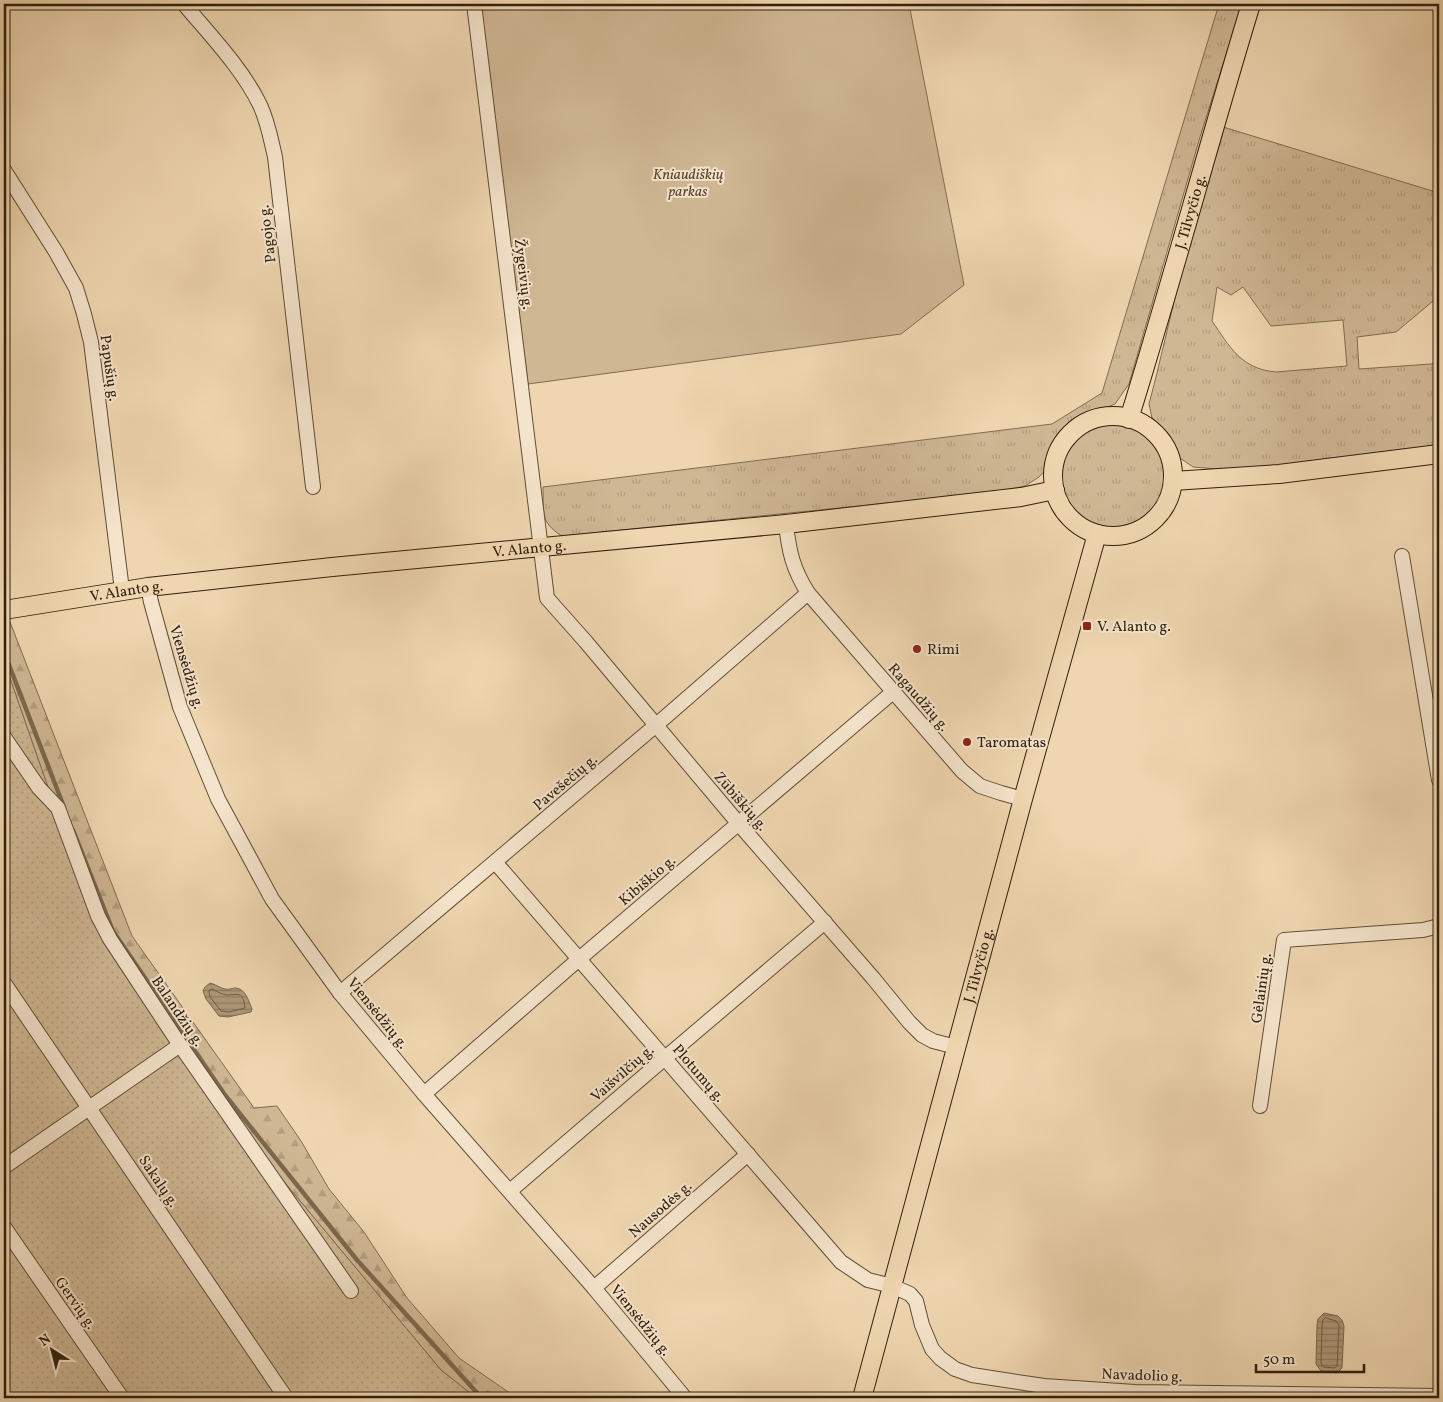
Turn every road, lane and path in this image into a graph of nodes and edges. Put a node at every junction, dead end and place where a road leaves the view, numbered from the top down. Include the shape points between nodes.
1 (184, 4) edge
2 (474, 4) edge
3 (1251, 4) edge
4 (4, 170) edge
5 (1129, 418) junction
6 (1439, 454) edge
7 (1173, 481) junction
8 (313, 487) dead end
9 (1054, 490) junction
10 (786, 524) junction
11 (1098, 534) junction
12 (541, 548) junction
13 (1402, 556) dead end
14 (148, 587) junction
15 (122, 590) junction
16 (808, 593) junction
17 (4, 610) edge
18 (893, 692) junction
19 (655, 726) junction
20 (4, 737) edge
21 (1439, 780) edge
22 (1023, 799) junction
23 (739, 824) junction
24 (495, 862) junction
25 (825, 922) junction
26 (1439, 926) edge
27 (579, 959) junction
28 (4, 983) edge
29 (340, 993) junction
30 (180, 1045) junction
31 (956, 1047) junction
32 (664, 1058) junction
33 (424, 1094) junction
34 (1260, 1106) dead end
35 (89, 1107) junction
36 (748, 1154) junction
37 (4, 1167) edge
38 (510, 1191) junction
39 (4, 1227) edge
40 (892, 1286) junction
41 (594, 1288) junction
42 (351, 1291) dead end
43 (1439, 1396) edge
44 (122, 1398) edge
45 (286, 1398) edge
46 (684, 1398) edge
47 (862, 1398) edge

1 - 8 street, Pagojo g. via 239,72 268,126 275,157
2 - 12 street, Žygeivių g.
3 - 5 main road, J. Tilvyčio g.
4 - 15 street, Papušių g. via 76,288 84,314
5 - 7 main road via 1148,427 1162,442 1171,461
5 - 9 main road via 1099,418 1072,432 1056,459
6 - 7 main road via 1279,474
7 - 11 main road via 1165,506 1148,525 1122,535
9 - 10 main road, V. Alanto g. via 1021,498
9 - 11 main road via 1070,518 1082,528
10 - 12 main road, V. Alanto g.
10 - 16 street, Ragaudžių g. via 790,556
11 - 22 main road, J. Tilvyčio g.
12 - 14 main road, V. Alanto g.
12 - 19 street, Zūbiškių g. via 547,598
13 - 21 street
14 - 15 main road, V. Alanto g.
14 - 29 street, Viensėdžių g. via 180,707 218,799 272,899
15 - 17 main road, V. Alanto g.
16 - 18 street, Ragaudžių g.
16 - 19 street, Pavešečių g.
18 - 22 street, Ragaudžių g. via 962,771 980,786
18 - 23 street, Kibiškio g.
19 - 23 street, Zūbiškių g.
19 - 24 street, Pavešečių g.
20 - 30 street, Balandžių g. via 39,788 58,808 106,932
22 - 31 main road, J. Tilvyčio g.
23 - 25 street, Zūbiškių g.
23 - 27 street, Kibiškio g.
24 - 27 street, Plotumų g.
24 - 29 street, Pavešečių g.
25 - 31 street, Zūbiškių g. via 892,1004 922,1035
25 - 32 street, Vaišvilčių g.
26 - 34 street, Gėlainių g. via 1423,930 1284,940
27 - 32 street, Plotumų g.
27 - 33 street, Kibiškio g.
28 - 35 street, Sakalų g.
29 - 33 street, Viensėdžių g.
30 - 35 street
30 - 42 street, Balandžių g.
31 - 40 main road, J. Tilvyčio g.
32 - 36 street, Plotumų g.
32 - 38 street, Vaišvilčių g.
33 - 38 street, Viensėdžių g.
35 - 37 street
35 - 45 street, Sakalų g.
36 - 40 street, Plotumų g. via 841,1262 868,1280
36 - 41 street, Nausodės g.
38 - 41 street, Viensėdžių g.
39 - 44 street, Gervių g.
40 - 43 street, Navadolio g. via 910,1294 916,1301 926,1338 940,1358 955,1369 972,1375 1044,1386 1135,1392
40 - 47 main road, J. Tilvyčio g.
41 - 46 street, Viensėdžių g.

